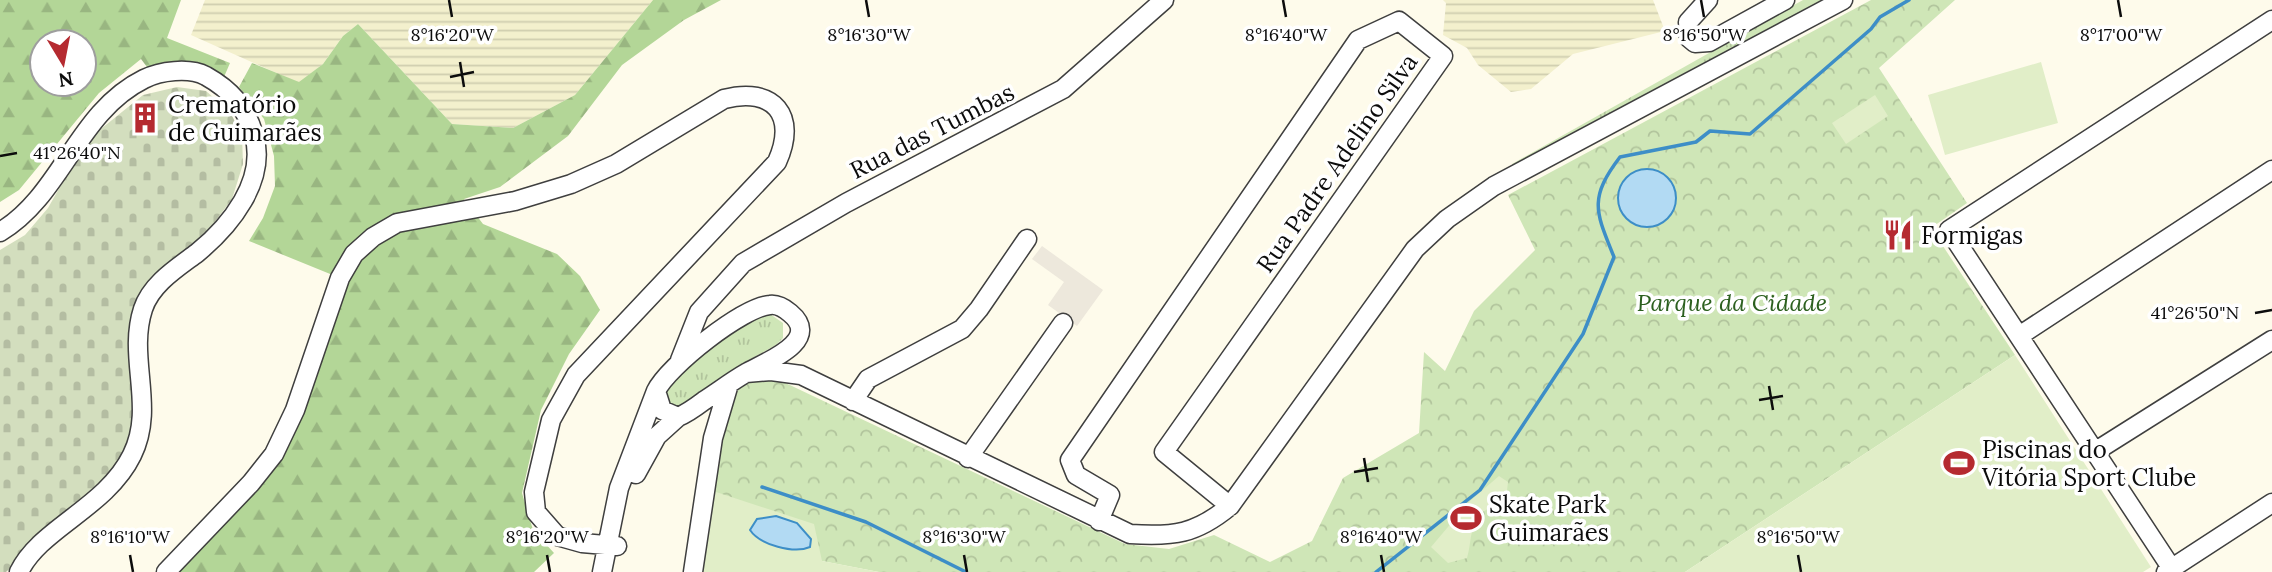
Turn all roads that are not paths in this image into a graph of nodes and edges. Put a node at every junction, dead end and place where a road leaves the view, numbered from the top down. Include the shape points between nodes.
1 (1164, 0) edge
2 (1708, 0) edge
3 (1785, 0) edge
4 (1843, 0) edge
5 (2272, 20) edge
6 (2272, 170) edge
7 (0, 232) edge
8 (1027, 239) dead end
9 (715, 293) junction
10 (738, 320) junction
11 (1063, 323) dead end
12 (2019, 336) junction
13 (2272, 340) edge
14 (790, 349) junction
15 (680, 360) junction
16 (746, 373) junction
17 (801, 376) junction
18 (729, 384) junction
19 (656, 391) junction
20 (853, 401) junction
21 (681, 416) junction
22 (713, 438) junction
23 (2095, 451) junction
24 (968, 458) junction
25 (2272, 503) edge
26 (1230, 506) junction
27 (1099, 521) junction
28 (612, 546) junction
29 (2171, 571) edge
30 (19, 572) edge
31 (166, 572) edge
32 (602, 572) edge
33 (613, 572) edge
34 (692, 572) edge

1 - 9 street, Rua das Tumbas via 1063,89 761,251 743,262
2 - 3 street via 1688,22 1689,38 1695,43 1709,42
4 - 26 street via 1494,186 1447,219 1415,249
5 - 12 street via 1950,230
6 - 12 street
7 - 30 street via 32,206 86,128 144,79 172,71 202,74 231,92 248,115 256,144 256,167 249,188 222,229 157,286 143,306 138,351 144,413 132,456 103,496 24,561
8 - 20 street via 962,329 867,379
9 - 10 street via 712,306 716,314 724,320
9 - 15 street, Rua das Tumbas via 699,312
10 - 14 street via 763,306 780,306 798,325 798,337
10 - 15 street
11 - 24 street
12 - 23 street
13 - 23 street
14 - 16 street
14 - 17 street
15 - 19 street via 662,377
16 - 17 street
16 - 18 street
17 - 20 street
18 - 21 street
18 - 22 street
19 - 21 street via 662,410
19 - 28 street via 619,488
20 - 24 street
21 - 22 street via 705,424
21 - 28 street via 657,436 644,455
22 - 34 street
23 - 29 street
24 - 27 street
25 - 29 street
26 - 27 street via 1208,524 1169,537 1130,534
26 - 27 street, Rua Padre Adelino Silva via 1164,452 1443,56 1399,21 1358,40 1070,460 1076,475 1110,495
28 - 31 street via 557,536 536,512 534,492 551,420 576,375 777,162 785,146 786,125 771,101 758,96 724,99 643,149 571,184 515,201 397,223 373,237 354,254 340,278 295,410 274,454
28 - 32 street
28 - 33 street

